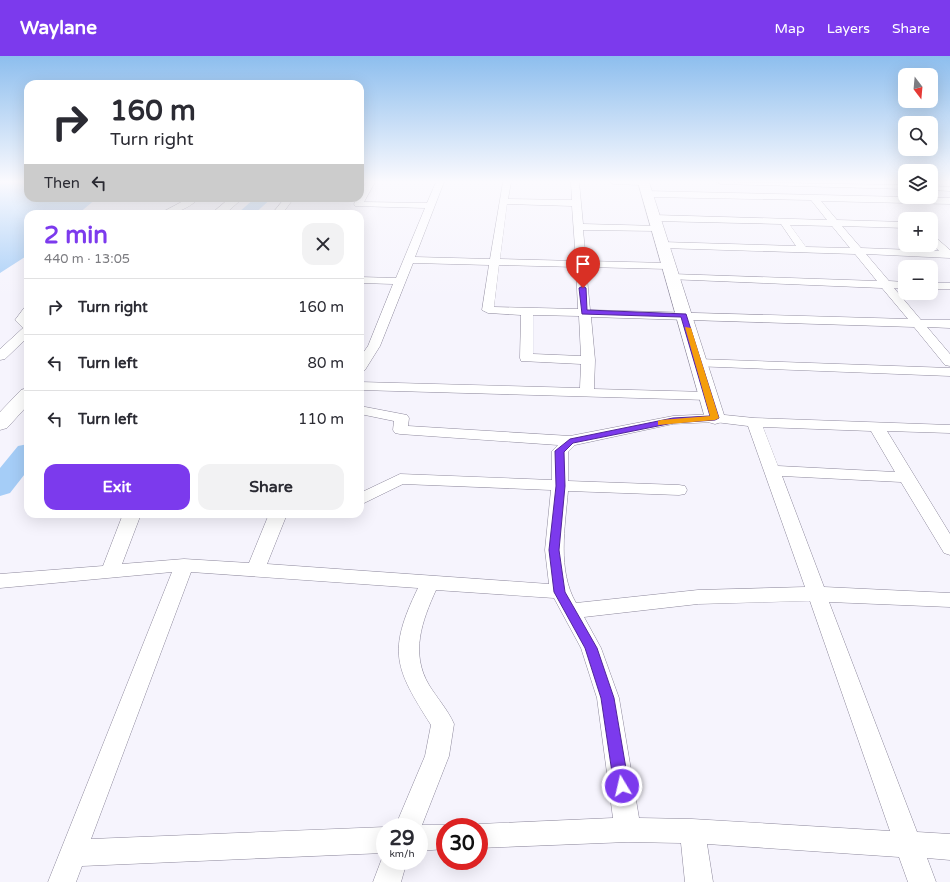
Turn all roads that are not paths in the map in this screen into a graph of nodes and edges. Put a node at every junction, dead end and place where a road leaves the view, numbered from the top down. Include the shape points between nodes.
1 (425, 221) edge
2 (501, 221) edge
3 (578, 221) edge
4 (740, 221) edge
5 (772, 221) edge
6 (783, 221) junction
7 (835, 222) junction
8 (655, 223) junction
9 (898, 225) edge
10 (578, 226) junction
11 (938, 244) edge
12 (662, 245) junction
13 (803, 250) junction
14 (857, 251) junction
15 (950, 254) edge
16 (409, 260) junction
17 (496, 263) junction
18 (581, 264) junction
19 (670, 272) junction
20 (364, 280) edge
21 (399, 281) junction
22 (885, 284) junction
23 (898, 285) edge
24 (938, 286) edge
25 (950, 286) edge
26 (527, 311) junction
27 (584, 312) junction
28 (24, 316) edge
29 (684, 316) junction
30 (918, 323) junction
31 (24, 324) edge
32 (950, 324) edge
33 (24, 333) edge
34 (364, 345) edge
35 (374, 346) junction
36 (0, 356) edge
37 (588, 360) junction
38 (364, 361) edge
39 (950, 362) edge
40 (698, 363) junction
41 (950, 372) edge
42 (364, 386) edge
43 (588, 392) junction
44 (708, 396) junction
45 (24, 398) edge
46 (364, 411) edge
47 (715, 418) junction
48 (754, 422) junction
49 (0, 424) edge
50 (876, 426) junction
51 (950, 429) edge
52 (570, 441) junction
53 (772, 471) junction
54 (907, 477) junction
55 (560, 486) junction
56 (679, 490) dead end
57 (364, 498) edge
58 (130, 518) edge
59 (276, 518) edge
60 (950, 549) edge
61 (184, 565) junction
62 (255, 570) junction
63 (110, 572) junction
64 (0, 581) edge
65 (430, 582) junction
66 (560, 592) junction
67 (815, 594) junction
68 (950, 600) edge
69 (570, 611) junction
70 (412, 818) edge
71 (628, 830) junction
72 (692, 831) junction
73 (488, 836) edge
74 (376, 840) edge
75 (908, 844) junction
76 (950, 847) edge
77 (73, 853) junction
78 (391, 870) edge
79 (62, 882) edge
80 (387, 882) edge
81 (699, 882) edge
82 (922, 882) edge

1 - 16 street
2 - 17 street
3 - 10 street
4 - 8 street
5 - 6 street
6 - 7 street
6 - 13 street
7 - 9 street
7 - 14 street
8 - 10 street
8 - 12 street
10 - 18 street
11 - 15 street
12 - 13 street
12 - 19 street
13 - 14 street
14 - 15 street
14 - 22 street
16 - 17 street
16 - 21 street
17 - 18 street
17 - 26 street via 488,310
18 - 19 street
18 - 27 street
19 - 22 street
19 - 29 street
20 - 21 street
21 - 35 street
22 - 23 street
22 - 30 street
24 - 25 street
26 - 27 street
26 - 37 street via 526,358
27 - 29 street
27 - 37 street
28 - 31 street via 21,320
29 - 30 street
29 - 40 street
30 - 32 street
30 - 39 street
33 - 36 street
34 - 35 street
35 - 38 street
37 - 43 street
40 - 41 street
40 - 44 street
42 - 43 street
43 - 44 street
44 - 47 street
45 - 49 street
46 - 52 street via 402,418 400,430
47 - 48 street
47 - 52 street via 673,420
48 - 50 street
48 - 53 street
50 - 51 street
50 - 54 street
52 - 55 street via 560,451
53 - 54 street
53 - 67 street
54 - 60 street
55 - 56 street
55 - 57 street via 400,479
55 - 66 street via 554,550
58 - 63 street
59 - 62 street
61 - 62 street
61 - 63 street
61 - 77 street
62 - 65 street
63 - 64 street
65 - 66 street
65 - 70 street via 411,627 408,660 416,682 443,724 437,756
66 - 69 street
67 - 68 street
67 - 69 street via 698,598
67 - 75 street
69 - 71 street via 591,648 608,698
71 - 72 street
71 - 73 street
72 - 75 street
72 - 81 street
74 - 77 street
75 - 76 street
75 - 82 street
77 - 79 street
78 - 80 street

